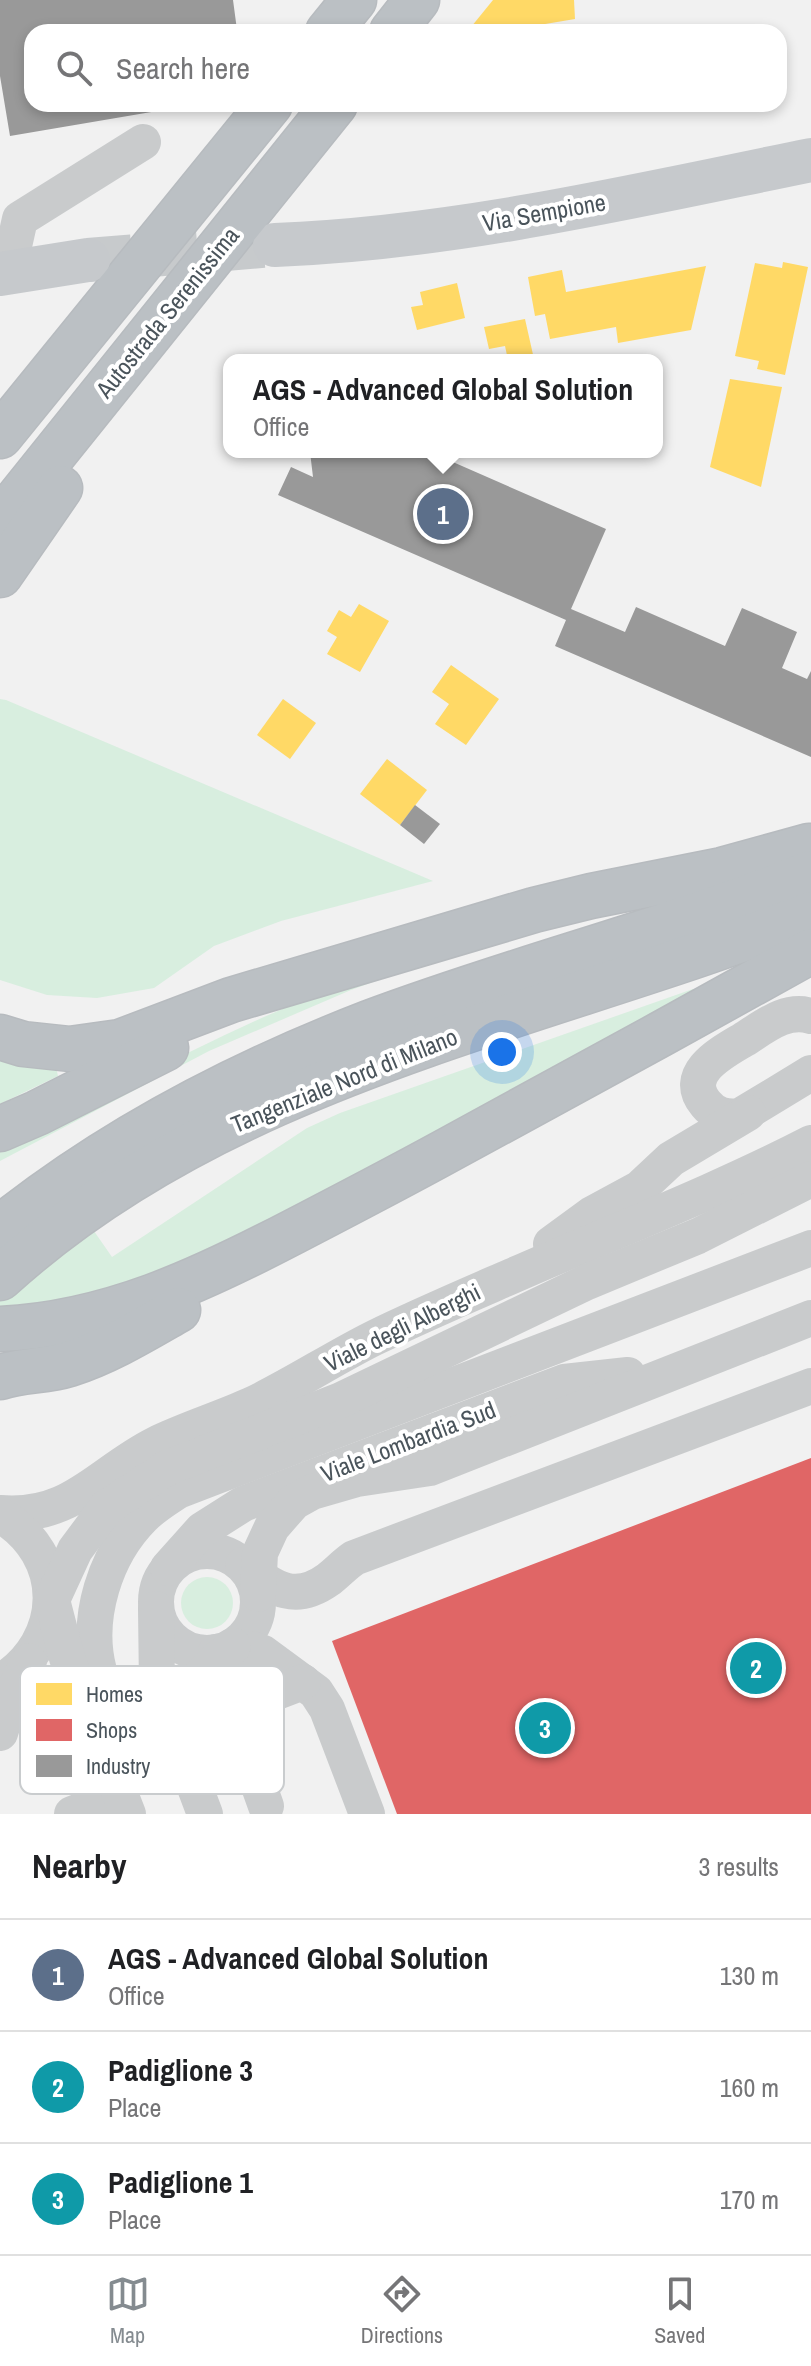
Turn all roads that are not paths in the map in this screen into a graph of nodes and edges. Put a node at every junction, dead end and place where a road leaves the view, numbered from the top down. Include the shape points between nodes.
1 (354, 0) edge
2 (417, 0) edge
3 (334, 24) edge
4 (398, 24) edge
5 (263, 112) edge
6 (329, 112) edge
7 (143, 142) dead end
8 (811, 160) edge
9 (266, 190) junction
10 (275, 245) tunnel mouth
11 (88, 260) tunnel mouth
12 (4, 273) edge
13 (0, 436) edge
14 (0, 521) edge
15 (0, 575) edge
16 (811, 845) edge
17 (811, 873) edge
18 (811, 914) edge
19 (407, 946) junction
20 (811, 951) edge
21 (811, 1016) edge
22 (0, 1037) edge
23 (811, 1073) edge
24 (748, 1113) junction
25 (0, 1129) edge
26 (811, 1143) edge
27 (395, 1179) junction
28 (811, 1179) edge
29 (811, 1206) edge
30 (7, 1222) edge
31 (811, 1248) edge
32 (509, 1277) junction
33 (2, 1278) edge
34 (811, 1318) edge
35 (0, 1329) edge
36 (673, 1370) junction
37 (0, 1377) edge
38 (811, 1386) edge
39 (341, 1400) junction
40 (0, 1514) edge
41 (168, 1568) junction
42 (252, 1578) junction
43 (52, 1600) junction
44 (156, 1602) junction
45 (229, 1647) junction
46 (30, 1658) junction
47 (69, 1662) junction
48 (21, 1666) edge
49 (26, 1666) edge
50 (71, 1666) edge
51 (73, 1666) edge
52 (98, 1666) edge
53 (157, 1666) edge
54 (209, 1666) edge
55 (281, 1666) edge
56 (20, 1667) edge
57 (284, 1668) edge
58 (20, 1680) edge
59 (0, 1682) edge
60 (303, 1682) junction
61 (284, 1689) edge
62 (0, 1733) edge
63 (146, 1794) edge
64 (197, 1794) edge
65 (262, 1794) edge
66 (125, 1805) edge
67 (266, 1806) dead end
68 (72, 1814) edge
69 (154, 1814) edge
70 (205, 1814) edge
71 (367, 1814) edge

1 - 3 highway
2 - 4 highway
5 - 13 highway
6 - 9 highway, Autostrada Serenissima
7 - 12 street via 20,219
8 - 10 main road, Via Sempione via 388,238
9 - 14 highway, Autostrada Serenissima
9 - 15 highway
11 - 12 main road
16 - 19 highway via 722,870 534,910
17 - 30 highway, Tangenziale Nord di Milano via 371,1023 285,1058 146,1128
18 - 33 highway, Tangenziale Nord di Milano via 311,1088 149,1169 81,1214
19 - 22 highway via 93,1048 50,1049
19 - 25 highway via 209,1027
20 - 27 highway
21 - 24 street via 782,1016 707,1063 698,1082 708,1107 730,1117
23 - 24 street
24 - 32 street via 671,1159 640,1188 592,1214
26 - 32 street, Viale degli Alberghi
27 - 35 highway via 177,1289 90,1317
27 - 37 highway via 125,1340 65,1365
28 - 39 street, Viale degli Alberghi
29 - 39 street
31 - 52 street via 178,1491 143,1517 117,1553 97,1602
32 - 40 street, Viale degli Alberghi via 375,1338 253,1404 128,1458 57,1507
34 - 36 street, Viale Lombardia Sud
36 - 41 street, Viale Lombardia Sud via 564,1382 243,1504 202,1530
36 - 42 street, Viale Lombardia Sud via 430,1468 312,1492 294,1502 272,1527
38 - 42 street via 354,1558 318,1586 288,1593
39 - 43 street, Viale degli Alberghi via 189,1458 122,1495 75,1550
40 - 43 street via 39,1551
41 - 42 street via 197,1552 213,1551 228,1555
41 - 44 street
42 - 45 street via 258,1610 252,1626
43 - 46 street, Viale degli Alberghi via 48,1622
43 - 47 street
44 - 45 street via 159,1618 177,1643 201,1652
44 - 53 street
45 - 54 street
45 - 55 street via 263,1653
46 - 48 street
46 - 49 street, Viale degli Alberghi
47 - 50 street
47 - 51 street
56 - 59 street
57 - 60 street
58 - 62 street, Viale degli Alberghi
60 - 61 street
60 - 71 street via 327,1709
63 - 69 street
64 - 70 street
65 - 67 street
66 - 68 street

